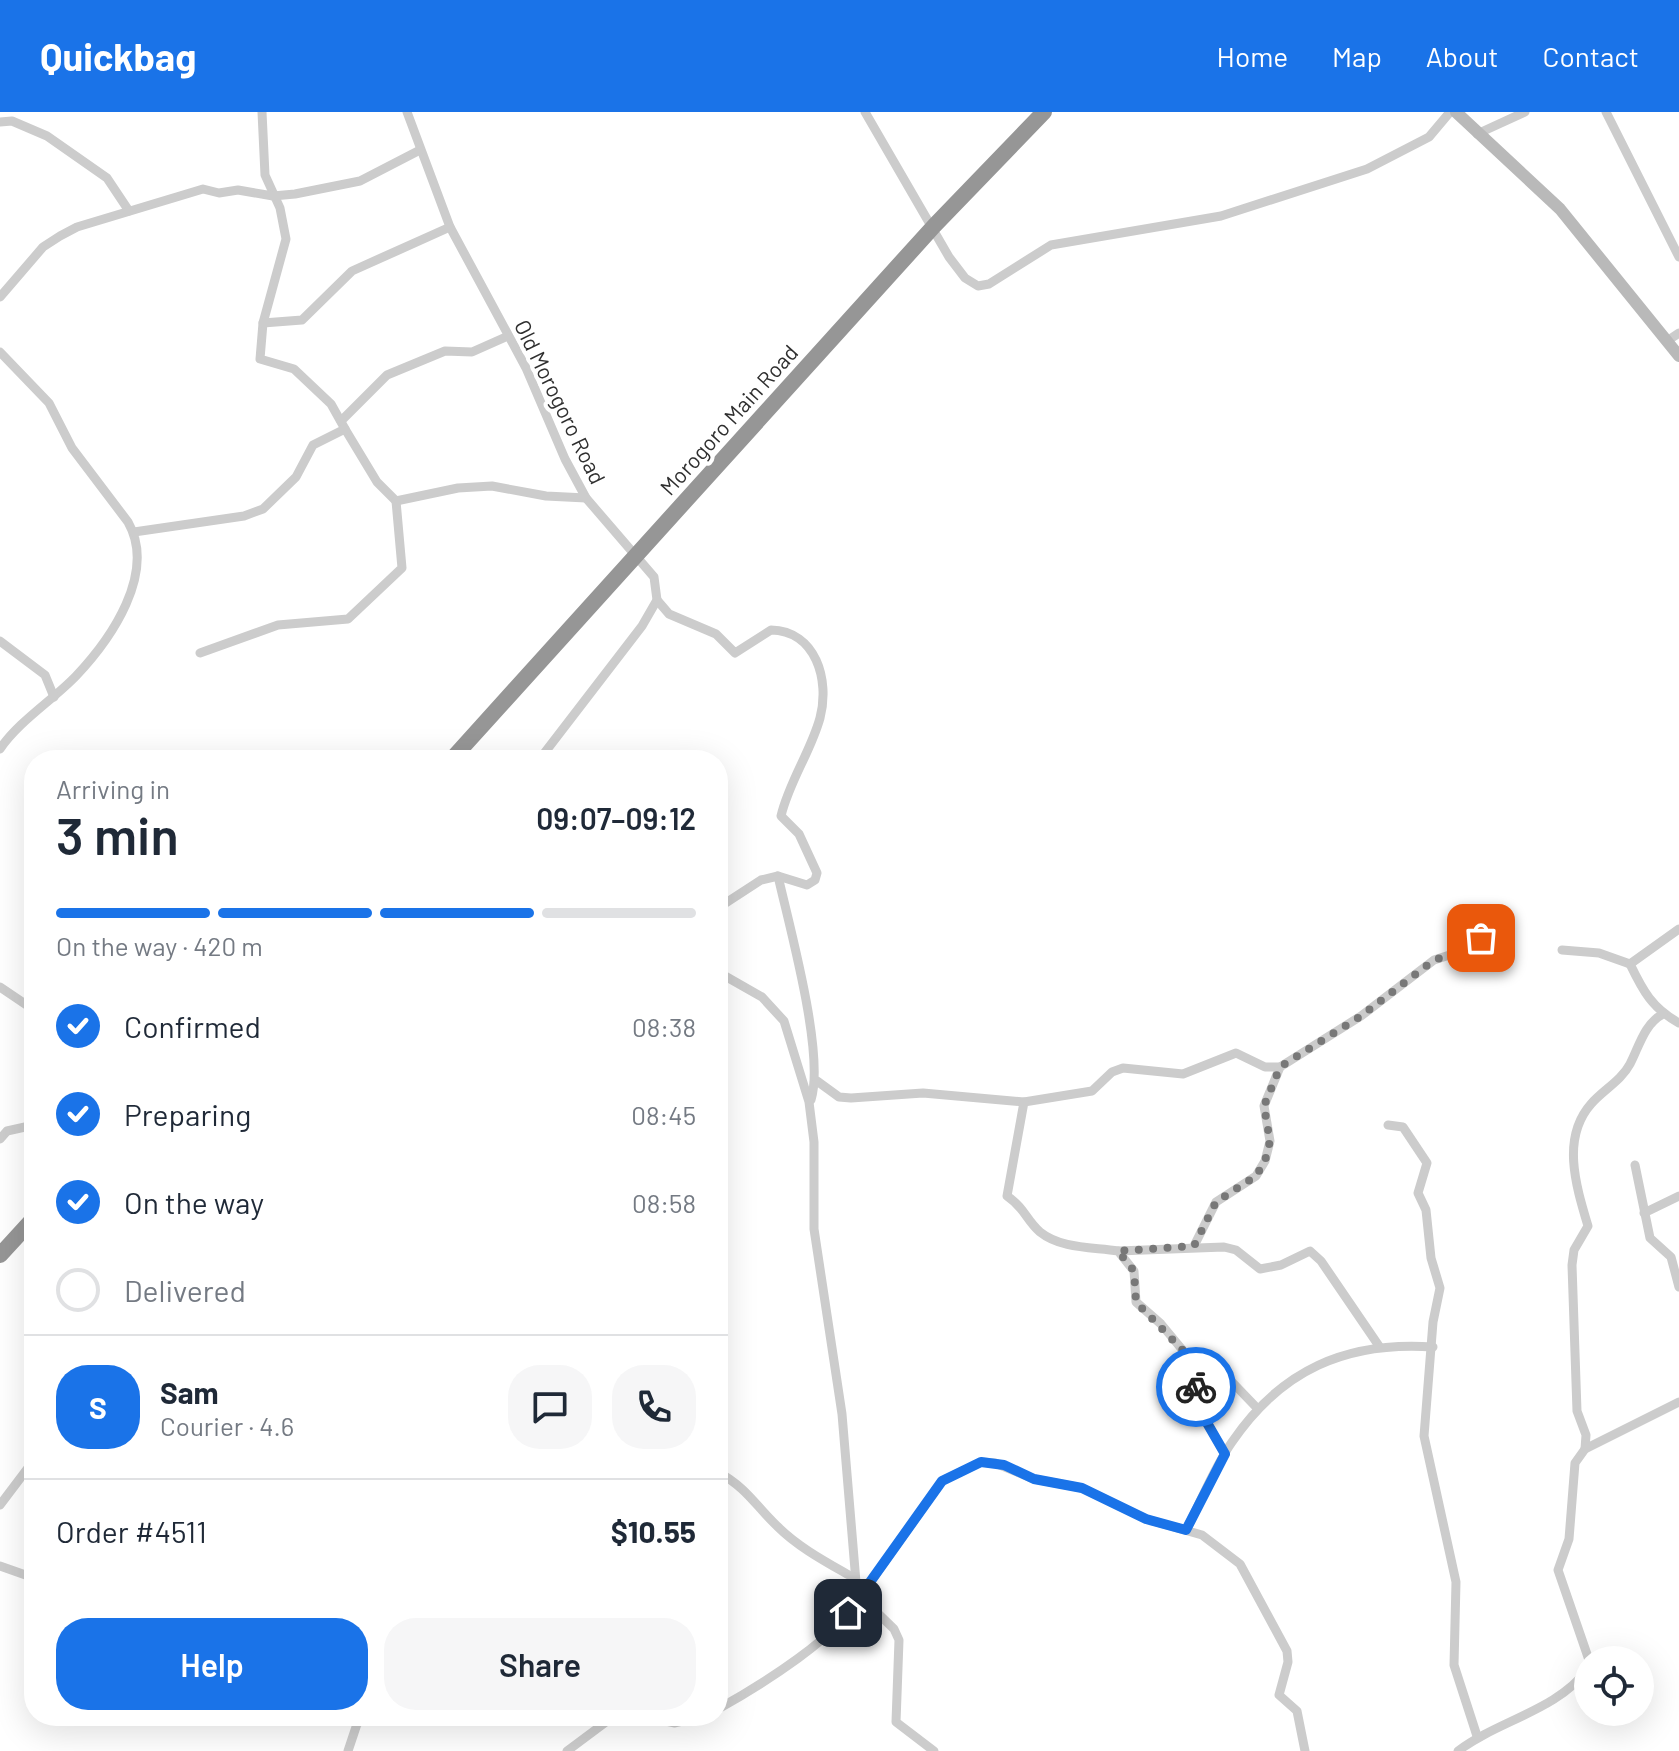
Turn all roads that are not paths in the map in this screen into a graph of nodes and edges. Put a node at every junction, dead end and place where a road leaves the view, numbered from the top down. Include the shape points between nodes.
1 (262, 112) edge
2 (407, 112) edge
3 (865, 112) edge
4 (1450, 112) edge
5 (1456, 112) edge
6 (1525, 112) edge
7 (1606, 112) edge
8 (1040, 113) edge
9 (0, 122) edge
10 (1477, 134) junction
11 (420, 150) junction
12 (273, 196) junction
13 (129, 211) junction
14 (934, 226) junction
15 (450, 227) junction
16 (1679, 257) edge
17 (0, 297) edge
18 (263, 323) junction
19 (1679, 333) edge
20 (508, 336) junction
21 (1667, 341) junction
22 (0, 352) edge
23 (1679, 356) edge
24 (343, 425) junction
25 (586, 498) junction
26 (396, 501) junction
27 (134, 532) junction
28 (638, 554) junction
29 (657, 600) junction
30 (0, 641) edge
31 (200, 653) dead end
32 (54, 697) junction
33 (0, 748) edge
34 (460, 750) edge
35 (547, 750) edge
36 (778, 876) junction
37 (728, 900) edge
38 (1502, 923) dead end
39 (1679, 929) edge
40 (1562, 950) dead end
41 (1630, 964) junction
42 (728, 978) edge
43 (0, 987) edge
44 (24, 1003) edge
45 (1663, 1014) junction
46 (1679, 1023) edge
47 (1280, 1067) junction
48 (817, 1081) junction
49 (1024, 1102) junction
50 (810, 1104) junction
51 (1388, 1125) dead end
52 (24, 1126) edge
53 (0, 1139) edge
54 (1635, 1165) dead end
55 (1679, 1196) edge
56 (1644, 1213) junction
57 (24, 1229) edge
58 (1194, 1246) junction
59 (1118, 1251) junction
60 (0, 1255) edge
61 (1679, 1287) edge
62 (1379, 1346) junction
63 (1433, 1347) junction
64 (1197, 1365) junction
65 (1679, 1402) edge
66 (1257, 1408) junction
67 (1585, 1449) junction
68 (1225, 1454) junction
69 (24, 1473) edge
70 (728, 1479) edge
71 (0, 1505) edge
72 (1186, 1530) junction
73 (0, 1566) edge
74 (24, 1574) edge
75 (854, 1578) junction
76 (858, 1600) junction
77 (1584, 1646) edge
78 (1574, 1682) edge
79 (728, 1703) edge
80 (356, 1726) edge
81 (601, 1726) edge
82 (1477, 1736) junction
83 (348, 1751) edge
84 (567, 1751) edge
85 (934, 1751) edge
86 (1305, 1751) edge
87 (1458, 1751) edge

1 - 12 street via 265,175
2 - 11 street, Old Morogoro Road
3 - 14 street
4 - 14 street via 1429,137 1367,169 1221,216 1051,245 989,284 978,286 965,278
5 - 10 street
6 - 10 street
7 - 16 street
8 - 14 highway, Morogoro Main Road
9 - 13 street via 12,121 47,136 107,178
10 - 21 street via 1560,209
11 - 12 street via 360,181
11 - 15 street, Old Morogoro Road
12 - 13 street via 207,188
12 - 18 street via 286,239
13 - 17 street via 77,227 43,247
14 - 28 highway, Morogoro Main Road
15 - 18 street via 352,271 302,320
15 - 20 street, Old Morogoro Road
18 - 24 street via 261,362 294,369 331,404
19 - 21 street
20 - 24 street via 472,352 445,351 387,375
20 - 25 street, Old Morogoro Road
21 - 23 street
22 - 27 street via 49,403 72,448
24 - 26 street via 377,482
24 - 27 street via 313,445 296,477 255,513
25 - 26 street via 492,486
25 - 28 street, Old Morogoro Road
26 - 31 street via 402,568 357,613 341,621 278,625
27 - 32 street via 139,569 128,599 78,674
28 - 29 street, Old Morogoro Road via 654,577
28 - 34 highway, Morogoro Main Road
29 - 35 street
29 - 36 street via 669,614 716,634 735,653 771,630 793,634 813,651 821,678 821,712 781,816 799,834 817,877 807,885
30 - 32 street via 45,675
32 - 33 street
36 - 37 street
36 - 48 street via 800,970
38 - 47 street via 1462,951 1434,960 1361,1016
39 - 41 street
40 - 41 street via 1599,953
41 - 45 street via 1641,990
42 - 50 street via 762,997 784,1021
43 - 44 street
45 - 46 street
45 - 67 street via 1653,1020 1623,1074 1582,1115 1573,1137 1578,1192 1588,1226 1572,1265 1577,1403
47 - 49 street via 1265,1067 1236,1053 1183,1074 1123,1068 1092,1091
47 - 58 street via 1264,1106 1270,1141 1265,1161 1256,1176 1216,1202
48 - 49 street via 839,1097 923,1093
48 - 50 street
49 - 59 street via 1007,1196 1048,1236 1081,1248
50 - 75 street via 814,1229 842,1414
51 - 63 street via 1403,1127 1427,1163 1418,1193 1440,1288
52 - 53 street
54 - 56 street
55 - 56 street
56 - 61 street via 1650,1238 1671,1257
57 - 60 highway
58 - 59 street
58 - 62 street via 1230,1248 1260,1269 1310,1251
59 - 64 street via 1134,1271 1136,1302
62 - 63 street
62 - 66 street via 1296,1374
63 - 82 street via 1424,1436 1456,1582 1454,1665
64 - 66 street via 1232,1382
64 - 68 street via 1199,1409
65 - 67 street
66 - 68 street
67 - 77 street via 1575,1463 1569,1539 1558,1570
68 - 72 street
69 - 71 street
70 - 75 street via 750,1494 777,1527
72 - 76 street via 1146,1519 1082,1488 981,1462 942,1481
72 - 86 street via 1202,1535 1240,1564 1263,1605 1287,1651 1279,1695 1297,1711
73 - 74 street
75 - 76 street
76 - 79 street via 794,1661
76 - 85 street via 894,1629 899,1640 896,1722
78 - 82 street via 1549,1704
80 - 83 street
81 - 84 street
82 - 87 street

